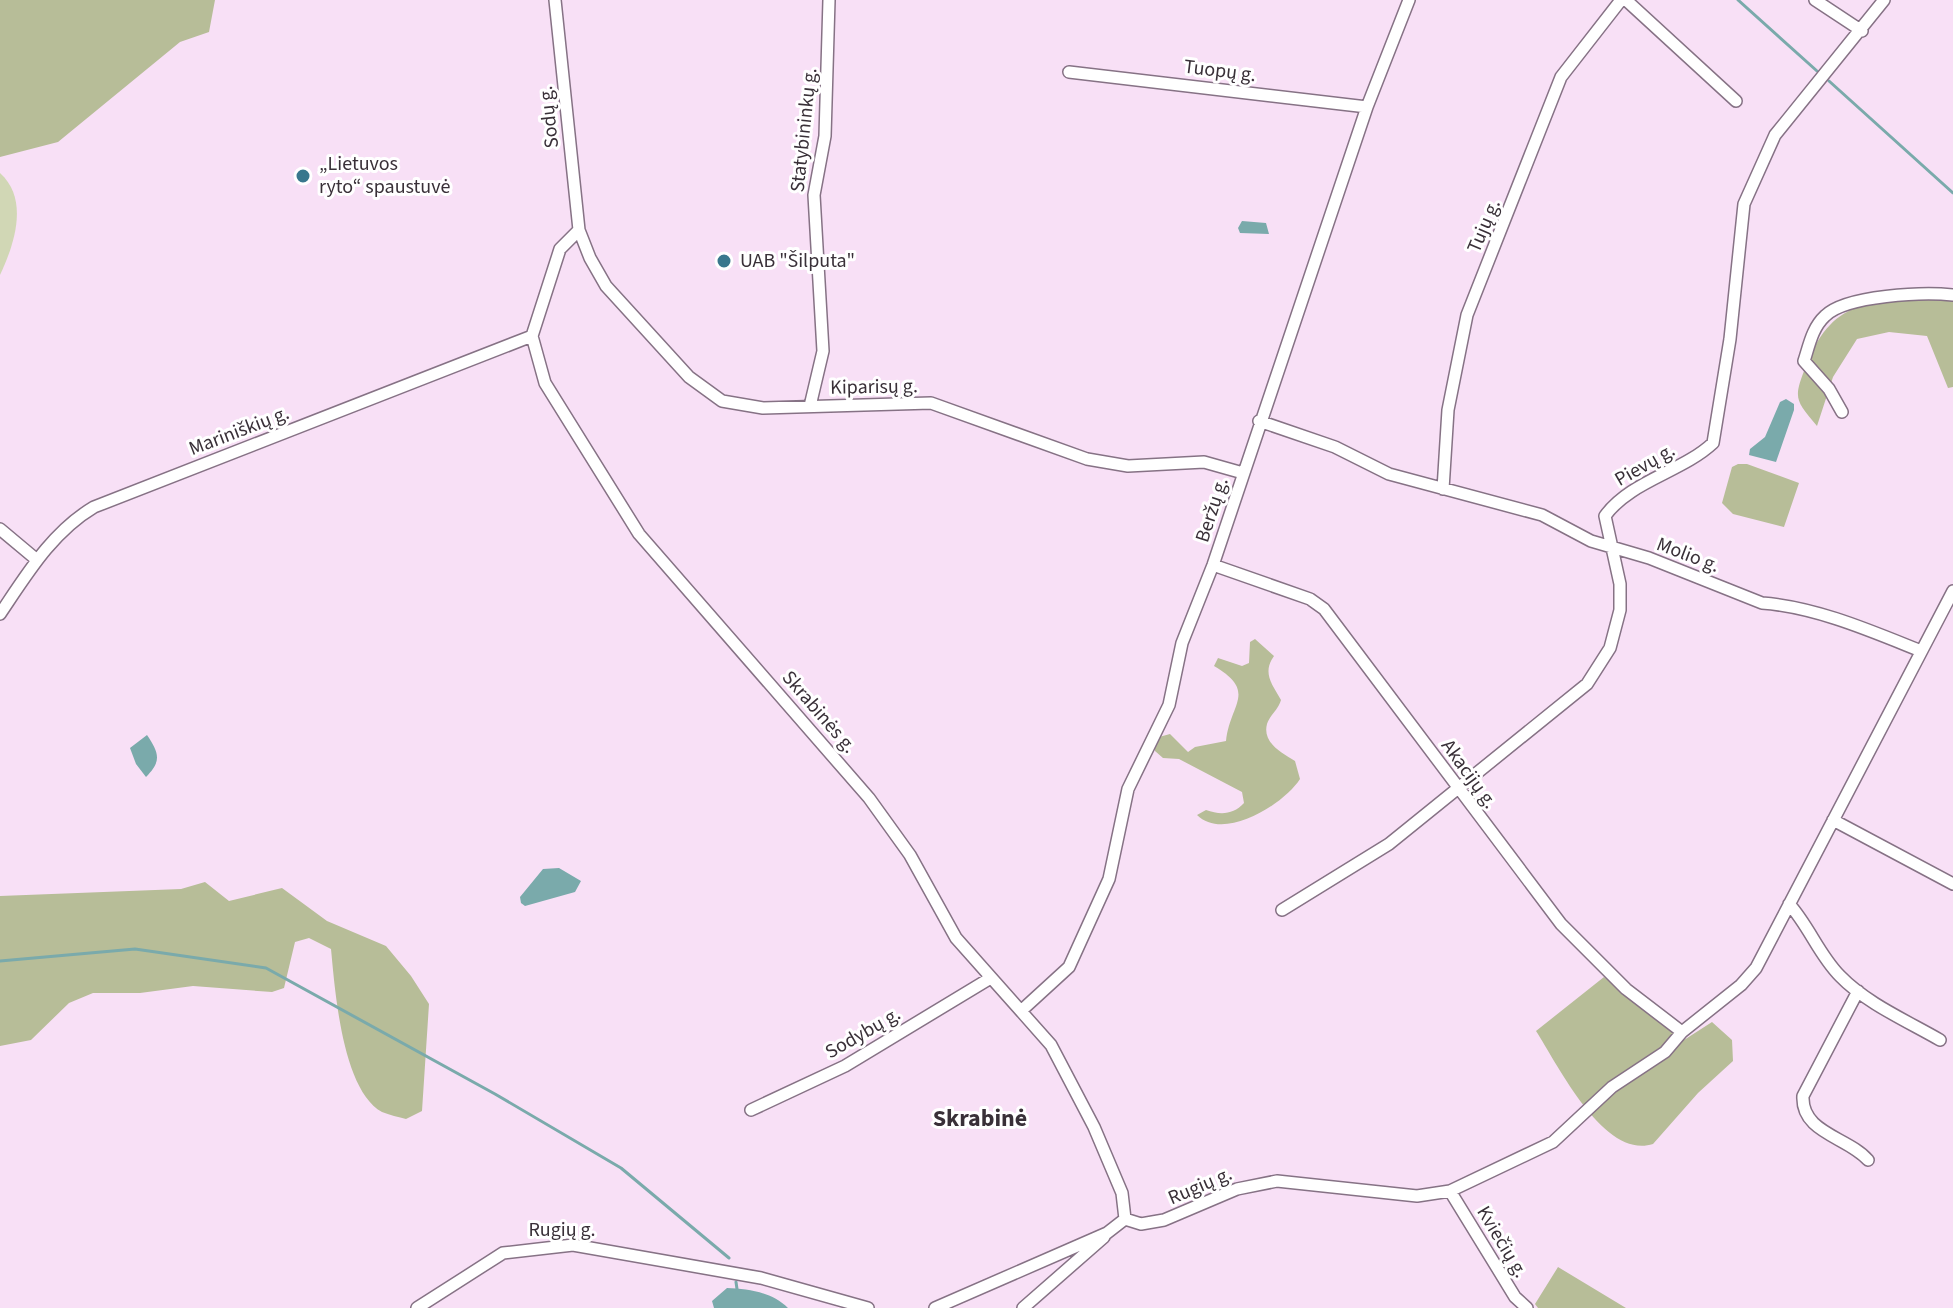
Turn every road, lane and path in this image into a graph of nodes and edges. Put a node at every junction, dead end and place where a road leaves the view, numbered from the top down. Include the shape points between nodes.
1 (555, 0) edge
2 (829, 0) edge
3 (1409, 0) edge
4 (1624, 0) edge
5 (1815, 0) edge
6 (1884, 0) edge
7 (1862, 31) junction
8 (1069, 72) dead end
9 (1736, 101) dead end
10 (1367, 107) junction
11 (579, 230) junction
12 (1953, 295) edge
13 (532, 336) junction
14 (810, 406) junction
15 (1842, 412) dead end
16 (1259, 421) junction
17 (1243, 473) junction
18 (1443, 489) junction
19 (0, 529) edge
20 (1611, 546) junction
21 (37, 560) junction
22 (1213, 565) junction
23 (1953, 591) edge
24 (0, 614) edge
25 (1921, 651) junction
26 (1458, 790) junction
27 (1833, 820) junction
28 (1953, 884) edge
29 (1789, 904) junction
30 (1282, 910) dead end
31 (989, 979) junction
32 (1858, 991) junction
33 (1022, 1010) junction
34 (1682, 1032) junction
35 (1940, 1040) dead end
36 (751, 1110) dead end
37 (1868, 1160) dead end
38 (1450, 1191) junction
39 (1125, 1219) junction
40 (1107, 1233) junction
41 (417, 1308) edge
42 (868, 1308) edge
43 (935, 1308) edge
44 (1023, 1308) edge
45 (1527, 1308) edge

1 - 11 street, Sodų g.
2 - 14 street, Statybininkų g. via 825,136 814,195 823,351
3 - 10 street, Beržų g.
4 - 9 street
4 - 18 street, Tujų g. via 1561,77 1467,315 1446,425
5 - 7 street
6 - 7 street
7 - 20 street, Pievų g. via 1775,135 1744,204 1713,443 1610,509 1605,516
8 - 10 street, Tuopų g.
10 - 16 street, Beržų g.
11 - 13 street via 560,249
11 - 14 street, Kiparisų g. via 606,286 714,398 739,407
12 - 15 street via 1853,302 1826,315 1804,361
13 - 21 street, Mariniškių g. via 94,507 71,521
13 - 31 street, Skrabinės g. via 545,383 639,534 869,798 910,855 956,938
14 - 17 street, Kiparisų g. via 931,403 1087,459 1128,466 1204,462
16 - 17 street, Beržų g.
16 - 18 street, Molio g. via 1335,447 1389,474
17 - 22 street, Beržų g.
18 - 20 street, Molio g. via 1542,515
19 - 21 street
20 - 25 street, Molio g. via 1762,603 1864,629
20 - 26 street, Pievų g. via 1620,610 1602,664 1570,700
21 - 24 street, Mariniškių g.
22 - 26 street, Akacijų g. via 1310,599 1324,609
22 - 33 street, Beržų g. via 1182,643 1169,705 1128,789 1109,879 1069,967
23 - 25 street
25 - 27 street
26 - 30 street, Pievų g. via 1356,867
26 - 34 street, Akacijų g. via 1581,947
27 - 28 street
27 - 29 street
29 - 32 street via 1818,951
29 - 34 street via 1756,968
31 - 33 street, Skrabinės g.
31 - 36 street, Sodybų g. via 845,1066
32 - 35 street
32 - 37 street via 1803,1104 1814,1125
33 - 39 street, Skrabinės g. via 1051,1045 1079,1096 1122,1193
34 - 38 street via 1665,1052 1612,1087 1553,1142
38 - 39 street, Rugių g. via 1417,1196 1277,1181 1237,1189 1164,1220 1141,1224
38 - 45 street, Kviečių g.
39 - 40 street
40 - 43 street
40 - 44 street
41 - 42 street, Rugių g. via 492,1258 547,1245 606,1248 761,1278

